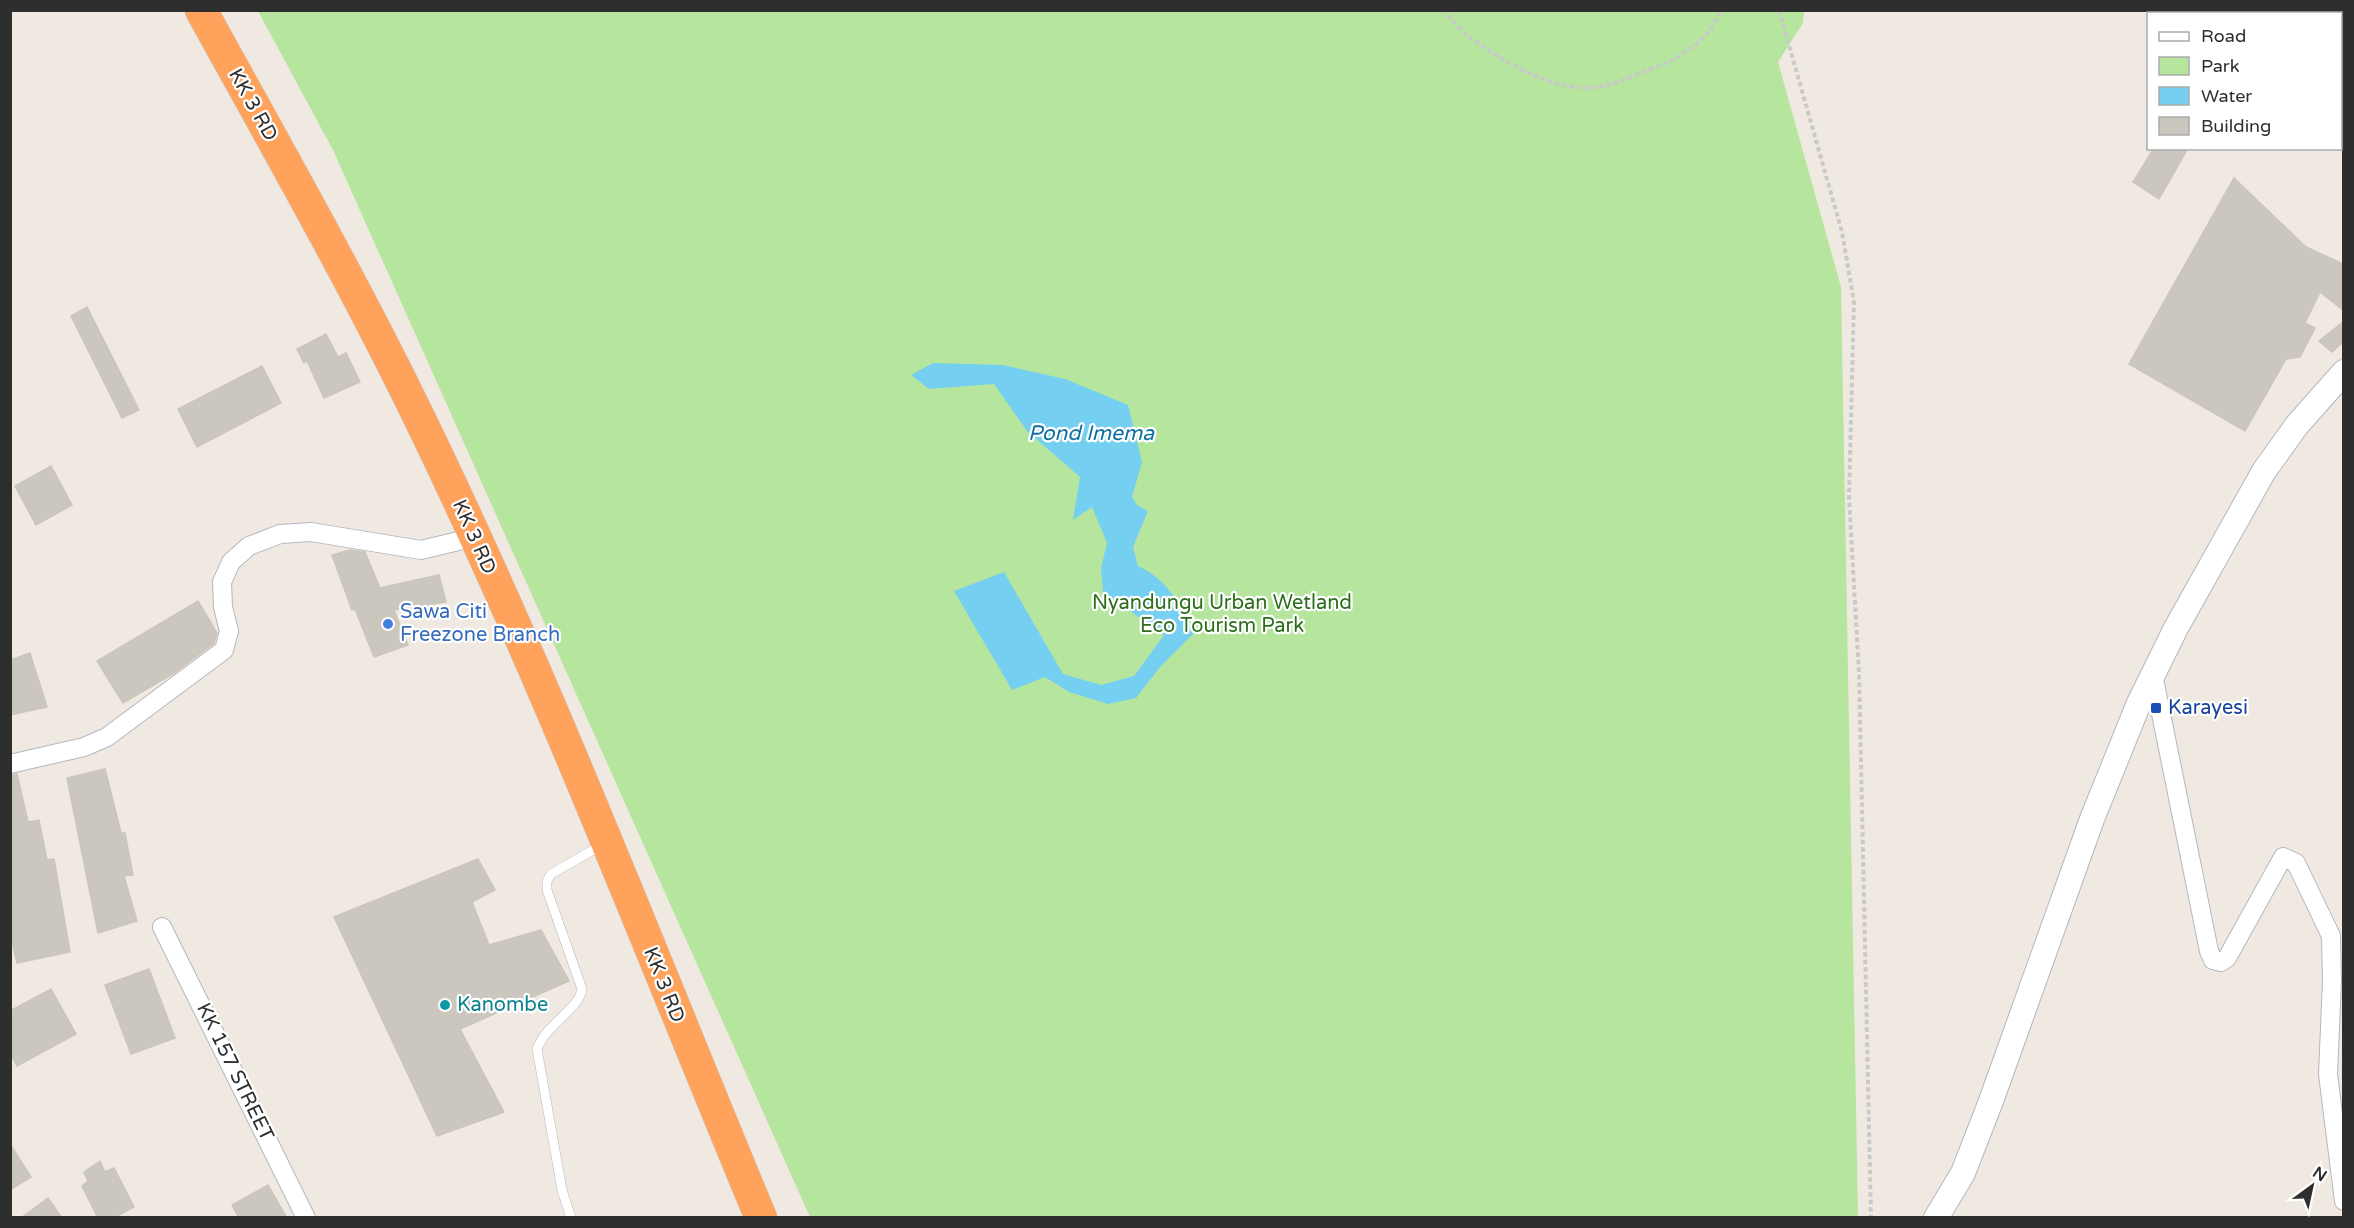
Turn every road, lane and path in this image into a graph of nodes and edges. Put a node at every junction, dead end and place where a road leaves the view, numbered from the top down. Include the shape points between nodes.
1 (201, 10) edge
2 (1443, 10) edge
3 (1721, 10) edge
4 (1779, 10) edge
5 (2343, 372) edge
6 (475, 537) junction
7 (2153, 674) junction
8 (10, 764) edge
9 (606, 843) junction
10 (162, 927) dead end
11 (2343, 1201) edge
12 (306, 1218) edge
13 (571, 1218) edge
14 (761, 1218) edge
15 (1871, 1218) edge
16 (1936, 1218) edge

1 - 6 highway, KK 3 RD via 410,398
2 - 3 path via 1475,41 1524,70 1565,86 1602,87 1665,64 1697,44 1718,21
4 - 15 path via 1842,232 1854,302 1849,498 1859,672
5 - 7 main road via 2264,471
6 - 8 street via 421,550 311,532 280,534 249,546 231,562 222,582 222,607 229,631 224,650 107,737 84,747
6 - 9 highway, KK 3 RD
7 - 11 street via 2213,960 2221,962 2227,958 2283,857 2296,863 2327,924 2332,981 2328,1074
7 - 16 main road via 2092,819 1967,1162
9 - 13 lane via 551,874 547,881 582,989 577,1003 548,1028 537,1049 562,1190
9 - 14 highway, KK 3 RD
10 - 12 street, KK 157 STREET

